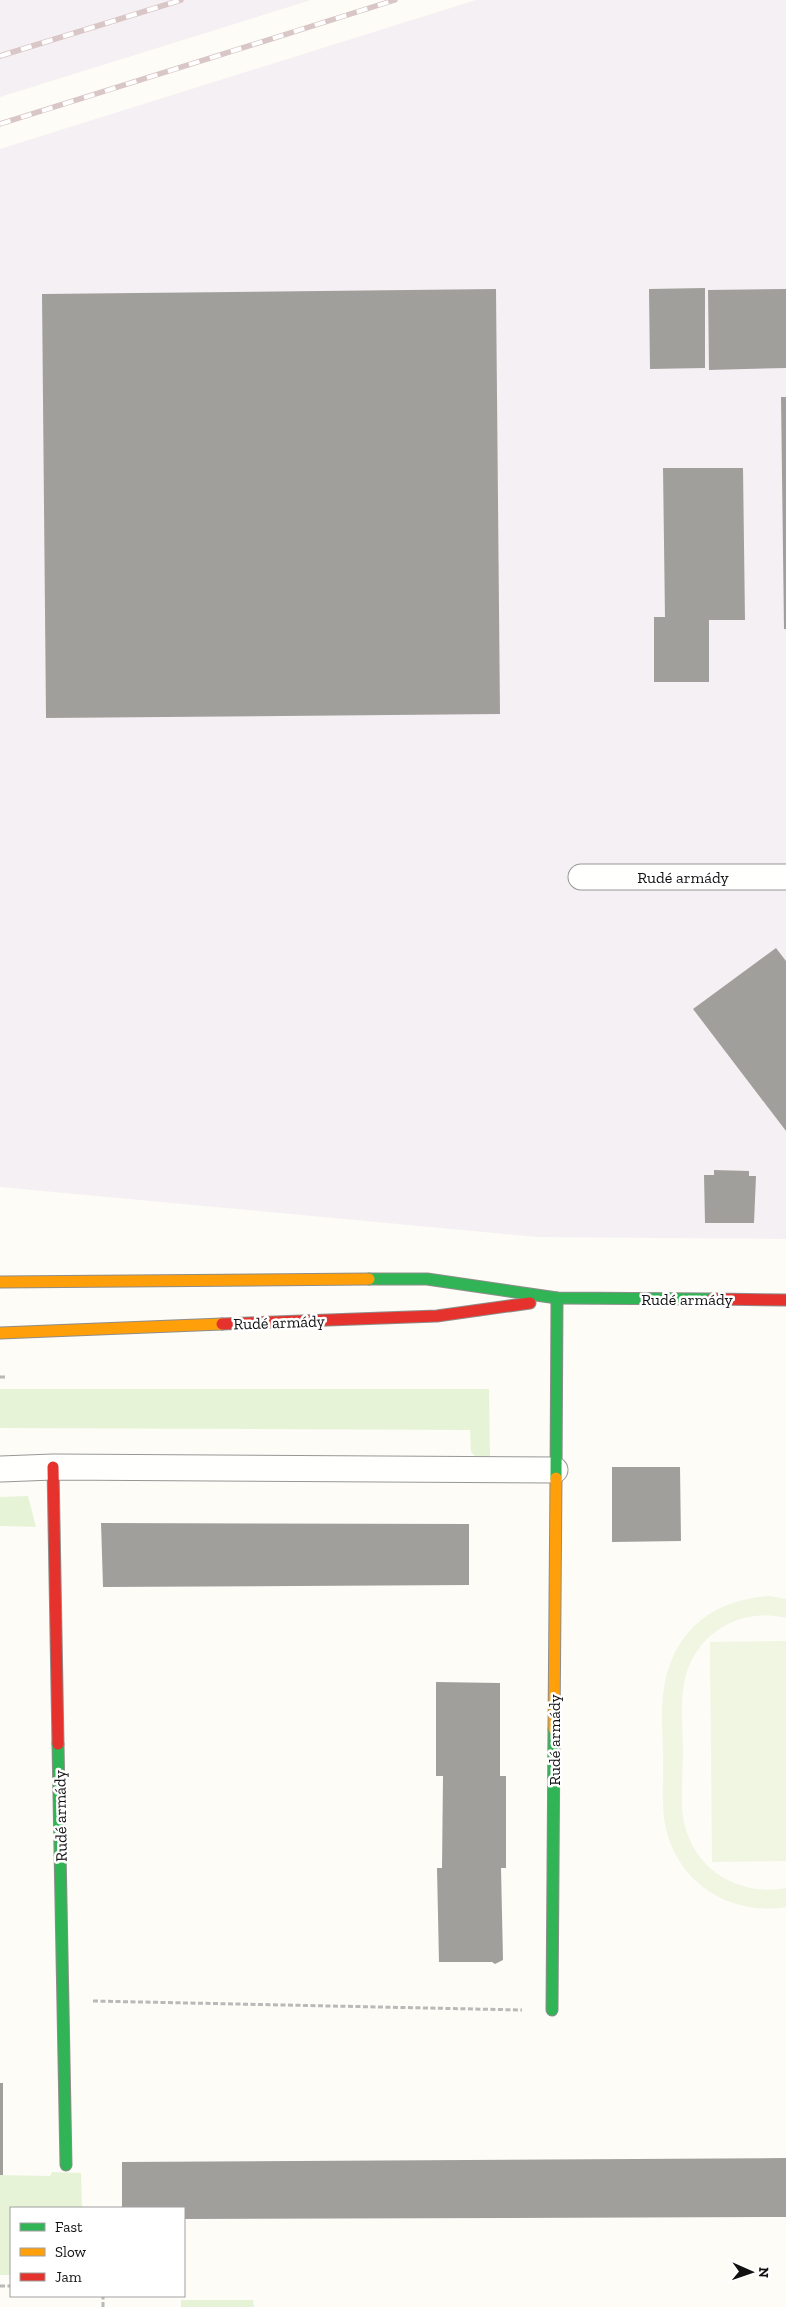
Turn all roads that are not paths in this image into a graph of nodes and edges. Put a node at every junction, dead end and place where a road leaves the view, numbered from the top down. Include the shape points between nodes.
1 (581, 877) dead end
2 (786, 878) edge
3 (0, 1282) edge
4 (557, 1298) junction
5 (786, 1300) edge
6 (0, 1333) edge
7 (53, 1466) junction
8 (0, 1469) edge
9 (555, 1470) junction
10 (552, 2010) road end
11 (66, 2165) dead end

1 - 2 street, Rudé armády
3 - 4 street, Rudé armády via 427,1279
4 - 5 street, Rudé armády
4 - 6 street, Rudé armády via 436,1316
4 - 9 street, Rudé armády
7 - 8 street
7 - 9 street
7 - 11 street, Rudé armády
9 - 10 street, Rudé armády

